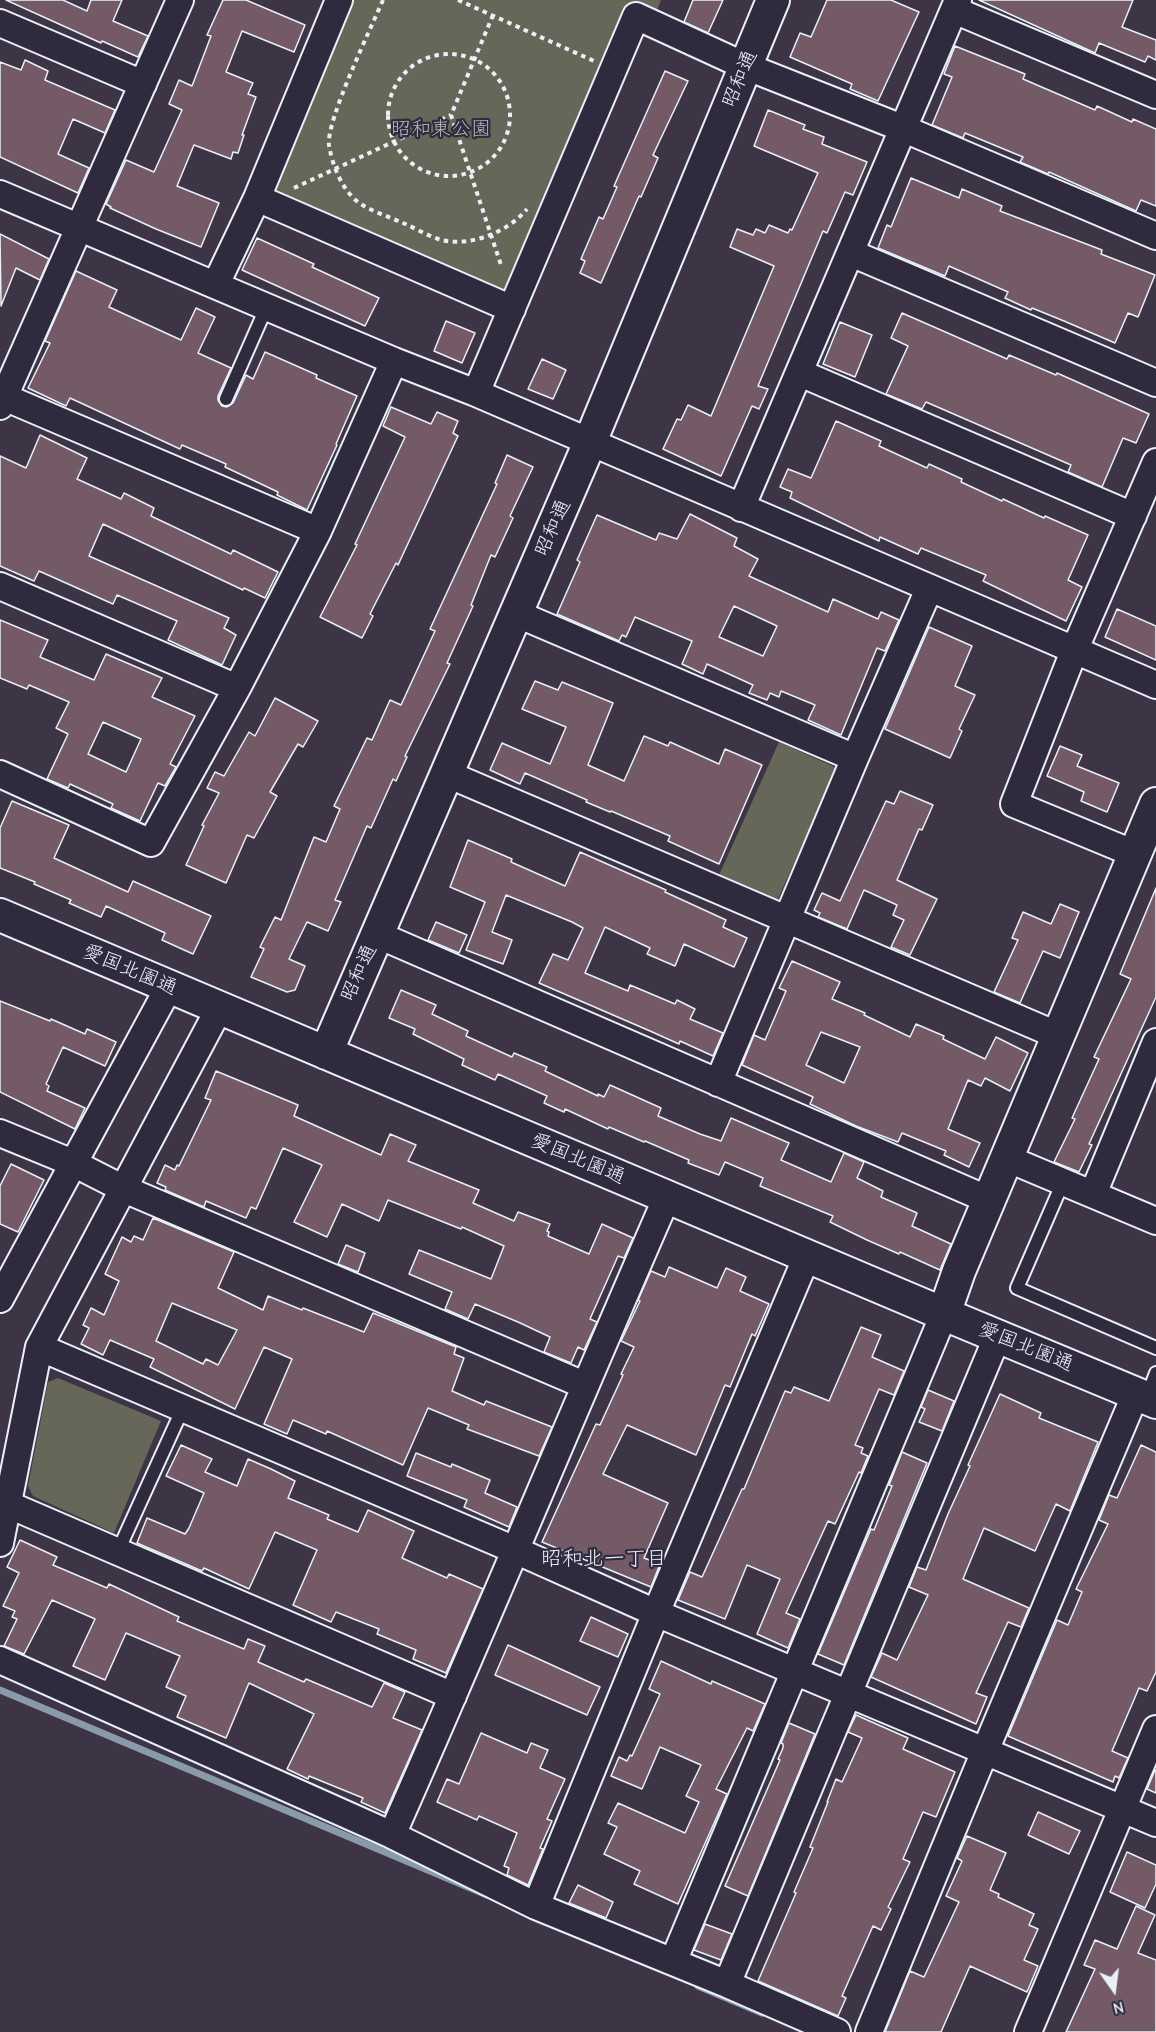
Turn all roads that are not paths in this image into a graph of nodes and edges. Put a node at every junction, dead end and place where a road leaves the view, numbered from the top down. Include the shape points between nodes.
1 (180, 0) edge
2 (339, 0) edge
3 (774, 0) edge
4 (956, 5) edge
5 (0, 23) edge
6 (745, 66) junction
7 (143, 84) junction
8 (1156, 95) edge
9 (902, 129) junction
10 (0, 194) edge
11 (257, 198) junction
12 (79, 227) junction
13 (1156, 236) edge
14 (851, 253) junction
15 (216, 284) junction
16 (267, 306) junction
17 (512, 309) junction
18 (394, 361) junction
19 (800, 373) junction
20 (1156, 383) edge
21 (476, 393) junction
22 (226, 399) dead end
23 (2, 401) edge
24 (590, 442) junction
25 (1156, 462) edge
26 (741, 508) junction
27 (1133, 516) junction
28 (318, 531) junction
29 (0, 586) edge
30 (929, 589) junction
31 (515, 613) junction
32 (1074, 651) junction
33 (1156, 685) edge
34 (237, 688) junction
35 (855, 758) junction
36 (446, 773) junction
37 (0, 774) edge
38 (1156, 804) edge
39 (1135, 854) junction
40 (0, 915) edge
41 (787, 919) junction
42 (376, 934) junction
43 (169, 987) junction
44 (220, 1007) junction
45 (1059, 1036) junction
46 (1156, 1042) edge
47 (326, 1053) junction
48 (1151, 1068) edge
49 (718, 1083) junction
50 (0, 1133) edge
51 (1006, 1158) junction
52 (73, 1163) junction
53 (1063, 1182) junction
54 (124, 1188) junction
55 (1093, 1194) junction
56 (667, 1197) junction
57 (989, 1200) junction
58 (1156, 1221) edge
59 (807, 1256) junction
60 (0, 1299) edge
61 (944, 1314) junction
62 (998, 1335) junction
63 (39, 1347) junction
64 (1156, 1348) edge
65 (584, 1385) junction
66 (1149, 1391) edge
67 (183, 1408) junction
68 (4, 1503) edge
69 (0, 1543) edge
70 (515, 1550) junction
71 (118, 1551) junction
72 (656, 1614) junction
73 (0, 1660) edge
74 (794, 1671) junction
75 (848, 1694) junction
76 (453, 1696) junction
77 (1156, 1729) edge
78 (985, 1751) junction
79 (1121, 1809) junction
80 (1156, 1823) edge
81 (392, 1835) junction
82 (536, 1906) junction
83 (673, 1962) junction
84 (727, 1983) junction
85 (837, 2032) edge
86 (869, 2032) edge
87 (1028, 2032) edge

1 - 7 street
2 - 11 street
3 - 6 street, 昭和通
4 - 8 street
4 - 9 street
5 - 7 street
6 - 9 street
6 - 17 street via 636,16 602,65
6 - 24 street, 昭和通
7 - 12 street
9 - 13 street
9 - 14 street
10 - 12 street
11 - 15 street
11 - 17 street
12 - 15 street
12 - 23 street
14 - 19 street
14 - 20 street
15 - 16 street
16 - 18 street
16 - 22 lane
17 - 21 street
18 - 21 street
18 - 28 street
19 - 26 street
19 - 27 street
21 - 24 street
23 - 28 street
24 - 26 street
24 - 31 street, 昭和通
25 - 27 street
26 - 30 street
27 - 32 street
28 - 34 street
29 - 34 street
30 - 32 street
30 - 35 street
31 - 35 street
31 - 36 street, 昭和通
32 - 33 street
32 - 39 street via 1014,804
34 - 37 street via 151,843
35 - 41 street
36 - 41 street
36 - 42 street, 昭和通
38 - 39 street
39 - 45 street
40 - 43 street, 愛国北園通
41 - 45 street
41 - 49 street
42 - 47 street, 昭和通
42 - 49 street
43 - 44 street, 愛国北園通
43 - 52 street
44 - 47 street, 愛国北園通
44 - 54 street
45 - 51 street
46 - 48 street
47 - 56 street, 愛国北園通
48 - 55 street
49 - 57 street
50 - 52 street
51 - 53 street
51 - 57 street
52 - 54 street
52 - 60 street
53 - 55 street
53 - 64 lane via 1017,1288
54 - 63 street
54 - 65 street
55 - 58 street
56 - 59 street, 愛国北園通
56 - 65 street
57 - 61 street
59 - 61 street, 愛国北園通
59 - 72 street
61 - 62 street, 愛国北園通
61 - 74 street
62 - 66 street, 愛国北園通
62 - 75 street
63 - 67 street
63 - 68 street
65 - 70 street
66 - 78 street
67 - 70 street
67 - 71 lane
68 - 69 street
68 - 71 street
70 - 72 street
70 - 76 street
71 - 76 street
72 - 74 street
72 - 82 street
73 - 81 street
74 - 75 street
74 - 83 street
75 - 78 street
75 - 84 street
76 - 81 street
77 - 79 street
78 - 79 street
78 - 86 street
79 - 80 street
79 - 87 street
81 - 82 street
82 - 83 street
83 - 84 street
84 - 85 street

